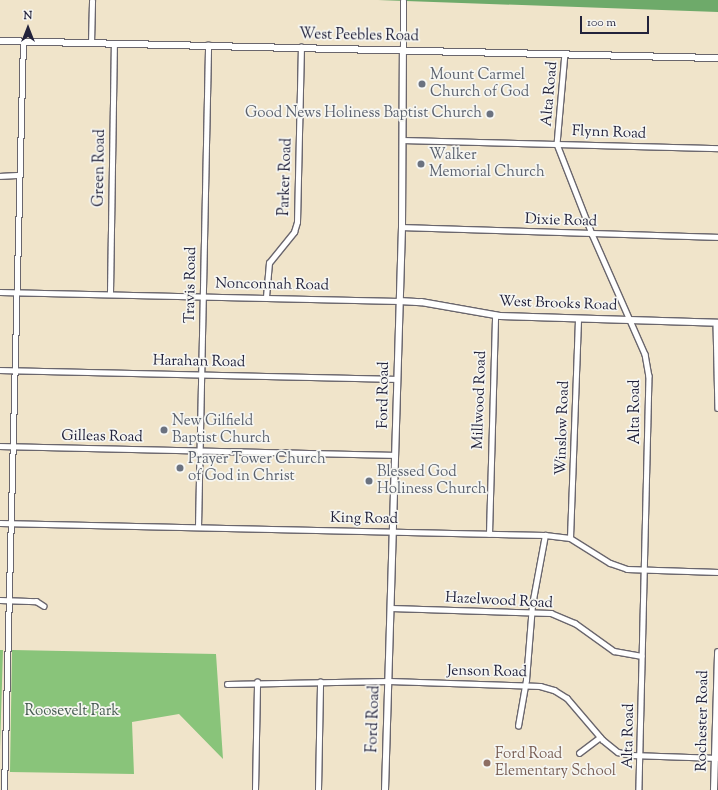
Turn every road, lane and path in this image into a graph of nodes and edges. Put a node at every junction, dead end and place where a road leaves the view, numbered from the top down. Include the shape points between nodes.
1 (92, 1) dead end
2 (403, 1) dead end
3 (0, 41) edge
4 (23, 41) junction
5 (91, 43) junction
6 (114, 44) junction
7 (208, 45) junction
8 (301, 47) junction
9 (403, 49) junction
10 (565, 53) junction
11 (718, 58) edge
12 (404, 140) junction
13 (557, 144) junction
14 (718, 148) edge
15 (0, 176) edge
16 (19, 176) junction
17 (402, 227) junction
18 (592, 234) junction
19 (718, 237) edge
20 (0, 292) edge
21 (15, 292) junction
22 (110, 293) junction
23 (203, 296) junction
24 (266, 297) junction
25 (399, 301) junction
26 (495, 315) junction
27 (578, 319) junction
28 (631, 320) junction
29 (717, 323) edge
30 (0, 370) edge
31 (13, 370) junction
32 (201, 374) junction
33 (397, 379) junction
34 (718, 408) edge
35 (0, 446) edge
36 (11, 447) junction
37 (200, 451) junction
38 (395, 455) junction
39 (0, 523) edge
40 (10, 523) junction
41 (198, 526) junction
42 (393, 532) junction
43 (489, 534) junction
44 (545, 535) junction
45 (570, 538) junction
46 (645, 570) junction
47 (718, 572) edge
48 (0, 600) edge
49 (9, 600) junction
50 (44, 606) dead end
51 (391, 608) junction
52 (532, 612) junction
53 (718, 652) edge
54 (642, 656) junction
55 (388, 681) junction
56 (257, 682) junction
57 (320, 682) junction
58 (227, 684) dead end
59 (525, 685) junction
60 (518, 726) dead end
61 (600, 737) junction
62 (579, 753) dead end
63 (640, 755) junction
64 (717, 758) edge
65 (4, 790) edge
66 (255, 790) edge
67 (318, 790) edge
68 (385, 790) edge
69 (640, 790) edge
70 (714, 790) edge

1 - 5 street
2 - 9 street, Ford Road
3 - 4 street, West Peebles Road
4 - 5 street, West Peebles Road
4 - 16 street
5 - 6 street, West Peebles Road
6 - 7 street, West Peebles Road
6 - 22 street, Green Road
7 - 8 street, West Peebles Road
7 - 23 street, Travis Road
8 - 9 street, West Peebles Road
8 - 24 street, Parker Road via 297,222 294,232 269,263
9 - 10 street, West Peebles Road
9 - 12 street, Ford Road
10 - 11 street, West Peebles Road
10 - 13 street, Alta Road
12 - 13 street, Flynn Road
12 - 17 street, Ford Road
13 - 14 street, Flynn Road
13 - 18 street, Alta Road
15 - 16 street
16 - 21 street
17 - 18 street, Dixie Road
17 - 25 street, Ford Road
18 - 19 street, Dixie Road
18 - 28 street, Alta Road
20 - 21 street, Nonconnah Road
21 - 22 street, Nonconnah Road
21 - 31 street
22 - 23 street, Nonconnah Road
23 - 24 street, Nonconnah Road
23 - 32 street, Travis Road
24 - 25 street, Nonconnah Road
25 - 26 street, West Brooks Road via 428,303
25 - 33 street, Ford Road
26 - 27 street, West Brooks Road
26 - 43 street, Millwood Road
27 - 28 street, West Brooks Road
27 - 45 street, Winslow Road
28 - 29 street, West Brooks Road
28 - 46 street, Alta Road via 649,376
29 - 34 street
30 - 31 street, Harahan Road
31 - 32 street, Harahan Road
31 - 36 street
32 - 33 street, Harahan Road
32 - 37 street, Travis Road
33 - 38 street, Ford Road
35 - 36 street, Gilleas Road
36 - 37 street, Gilleas Road
36 - 40 street
37 - 38 street, Gilleas Road
37 - 41 street, Travis Road
38 - 42 street, Ford Road
39 - 40 street, King Road
40 - 41 street, King Road
40 - 49 street
41 - 42 street, King Road
42 - 43 street, King Road
42 - 51 street, Ford Road
43 - 44 street, King Road
44 - 45 street, King Road
44 - 52 street
45 - 46 street, King Road via 615,565
46 - 47 street, King Road
46 - 54 street, Alta Road
48 - 49 street
49 - 50 street via 36,601
49 - 65 street
51 - 52 street, Hazelwood Road
51 - 55 street, Ford Road
52 - 54 street, Hazelwood Road via 551,613 575,623 614,651
52 - 59 street
53 - 64 street, Rochester Road
54 - 63 street, Alta Road
55 - 57 street, Jenson Road
55 - 59 street, Jenson Road
55 - 68 street, Ford Road
56 - 57 street, Jenson Road
56 - 58 street, Jenson Road
56 - 66 street
57 - 67 street
59 - 60 street
59 - 61 street, Jenson Road via 544,686 562,694
61 - 62 street
61 - 63 street, Jenson Road via 618,752
63 - 64 street, Jenson Road
63 - 69 street, Alta Road
64 - 70 street, Rochester Road

